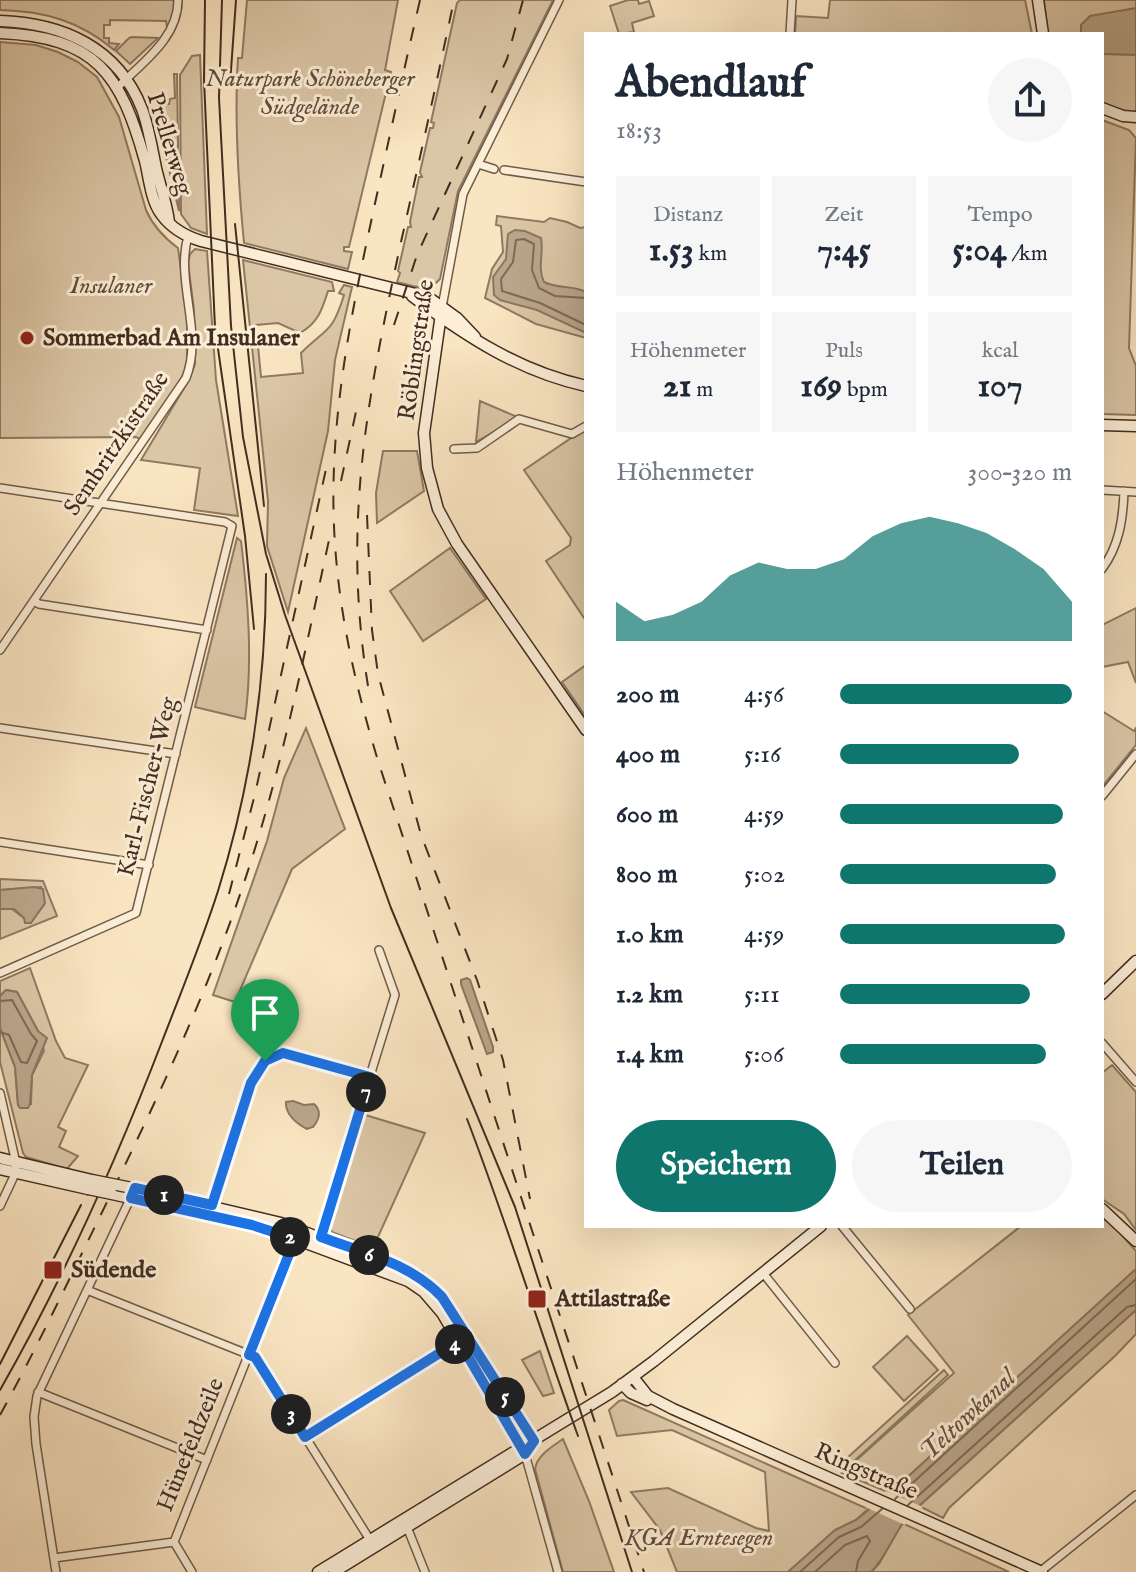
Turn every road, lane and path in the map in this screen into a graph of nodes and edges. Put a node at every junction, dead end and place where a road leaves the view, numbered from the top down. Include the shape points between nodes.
1 (178, 0) edge
2 (559, 0) edge
3 (792, 0) edge
4 (1038, 0) edge
5 (0, 21) edge
6 (790, 32) edge
7 (1043, 32) edge
8 (0, 33) edge
9 (122, 83) junction
10 (1104, 109) edge
11 (1123, 116) junction
12 (1136, 117) edge
13 (1136, 126) edge
14 (478, 164) junction
15 (494, 169) dead end
16 (504, 170) dead end
17 (584, 182) edge
18 (188, 236) junction
19 (442, 312) junction
20 (584, 385) edge
21 (1104, 425) edge
22 (1136, 426) edge
23 (584, 427) edge
24 (454, 449) dead end
25 (0, 488) edge
26 (1104, 490) edge
27 (1124, 491) junction
28 (1136, 492) edge
29 (101, 503) junction
30 (1104, 565) edge
31 (34, 601) junction
32 (207, 630) junction
33 (0, 650) edge
34 (584, 727) edge
35 (0, 728) edge
36 (176, 754) junction
37 (1136, 754) edge
38 (1104, 794) edge
39 (0, 842) edge
40 (149, 865) junction
41 (379, 950) dead end
42 (1136, 961) edge
43 (0, 973) edge
44 (1104, 992) edge
45 (1104, 1045) edge
46 (370, 1077) junction
47 (1136, 1082) edge
48 (0, 1093) edge
49 (0, 1158) edge
50 (16, 1168) junction
51 (0, 1169) edge
52 (131, 1193) junction
53 (0, 1206) edge
54 (211, 1210) junction
55 (1104, 1211) edge
56 (819, 1228) edge
57 (844, 1228) edge
58 (296, 1234) junction
59 (1136, 1241) edge
60 (319, 1242) junction
61 (763, 1273) junction
62 (87, 1290) junction
63 (910, 1309) dead end
64 (463, 1339) junction
65 (249, 1355) junction
66 (835, 1363) dead end
67 (633, 1377) junction
68 (622, 1384) junction
69 (38, 1392) junction
70 (673, 1409) junction
71 (305, 1437) junction
72 (534, 1441) junction
73 (523, 1450) junction
74 (207, 1460) junction
75 (1136, 1495) edge
76 (405, 1523) junction
77 (370, 1540) junction
78 (174, 1542) junction
79 (54, 1558) junction
80 (56, 1572) edge
81 (192, 1572) edge
82 (318, 1572) edge
83 (334, 1572) edge
84 (425, 1572) edge
85 (558, 1572) edge
86 (1041, 1572) edge

1 - 9 street via 171,33
2 - 14 street, Röblingstraße
3 - 6 street
4 - 7 main road
5 - 9 main road, Prellerweg via 72,35 99,51
8 - 9 main road, Prellerweg via 40,36 69,46
9 - 18 main road, Prellerweg via 158,207
10 - 11 main road
11 - 12 main road
11 - 13 main road
14 - 15 street
14 - 19 street, Röblingstraße via 463,194
16 - 17 street
18 - 19 main road, Prellerweg via 408,293
18 - 29 street, Sembritzkistraße via 183,253 191,333 188,372
19 - 20 main road, Prellerweg via 519,365
19 - 34 main road, Röblingstraße via 424,433 438,509
21 - 22 main road
23 - 24 street via 572,434 519,419 477,448
25 - 29 street
26 - 27 street
27 - 28 street
27 - 30 street via 1118,540
29 - 31 street, Sembritzkistraße
29 - 32 street, Karl-Fischer-Weg via 232,526
31 - 32 street
31 - 33 street, Sembritzkistraße
32 - 36 street, Karl-Fischer-Weg
35 - 36 street
36 - 40 street, Karl-Fischer-Weg
37 - 38 street
39 - 40 street
40 - 43 street, Karl-Fischer-Weg via 133,915
41 - 46 street via 395,995
42 - 44 main road
45 - 47 street
46 - 54 street via 292,1053 269,1057 246,1094
46 - 60 street
48 - 50 street
49 - 50 main road
50 - 51 main road
50 - 52 main road, bridge
50 - 53 street
52 - 54 main road
52 - 62 street
54 - 58 main road
55 - 59 main road
56 - 61 main road
57 - 63 street
58 - 60 main road
58 - 65 street, Hünefeldzeile
60 - 64 main road via 419,1276 442,1297
61 - 66 street
61 - 67 main road
62 - 65 street
62 - 69 street
64 - 71 street
64 - 72 main road
64 - 73 main road
65 - 71 street
65 - 74 street, Hünefeldzeile
67 - 68 main road
67 - 70 main road, Ringstraße via 648,1396
68 - 70 main road, Ringstraße via 631,1393
68 - 72 main road
69 - 74 street
69 - 79 street via 35,1431
70 - 86 main road, Ringstraße
71 - 77 street
72 - 73 main road
73 - 76 main road
73 - 85 street
74 - 78 street, Hünefeldzeile
75 - 86 street
76 - 77 main road
76 - 83 main road
76 - 84 street
77 - 82 main road
78 - 79 street
78 - 81 street
79 - 80 street

